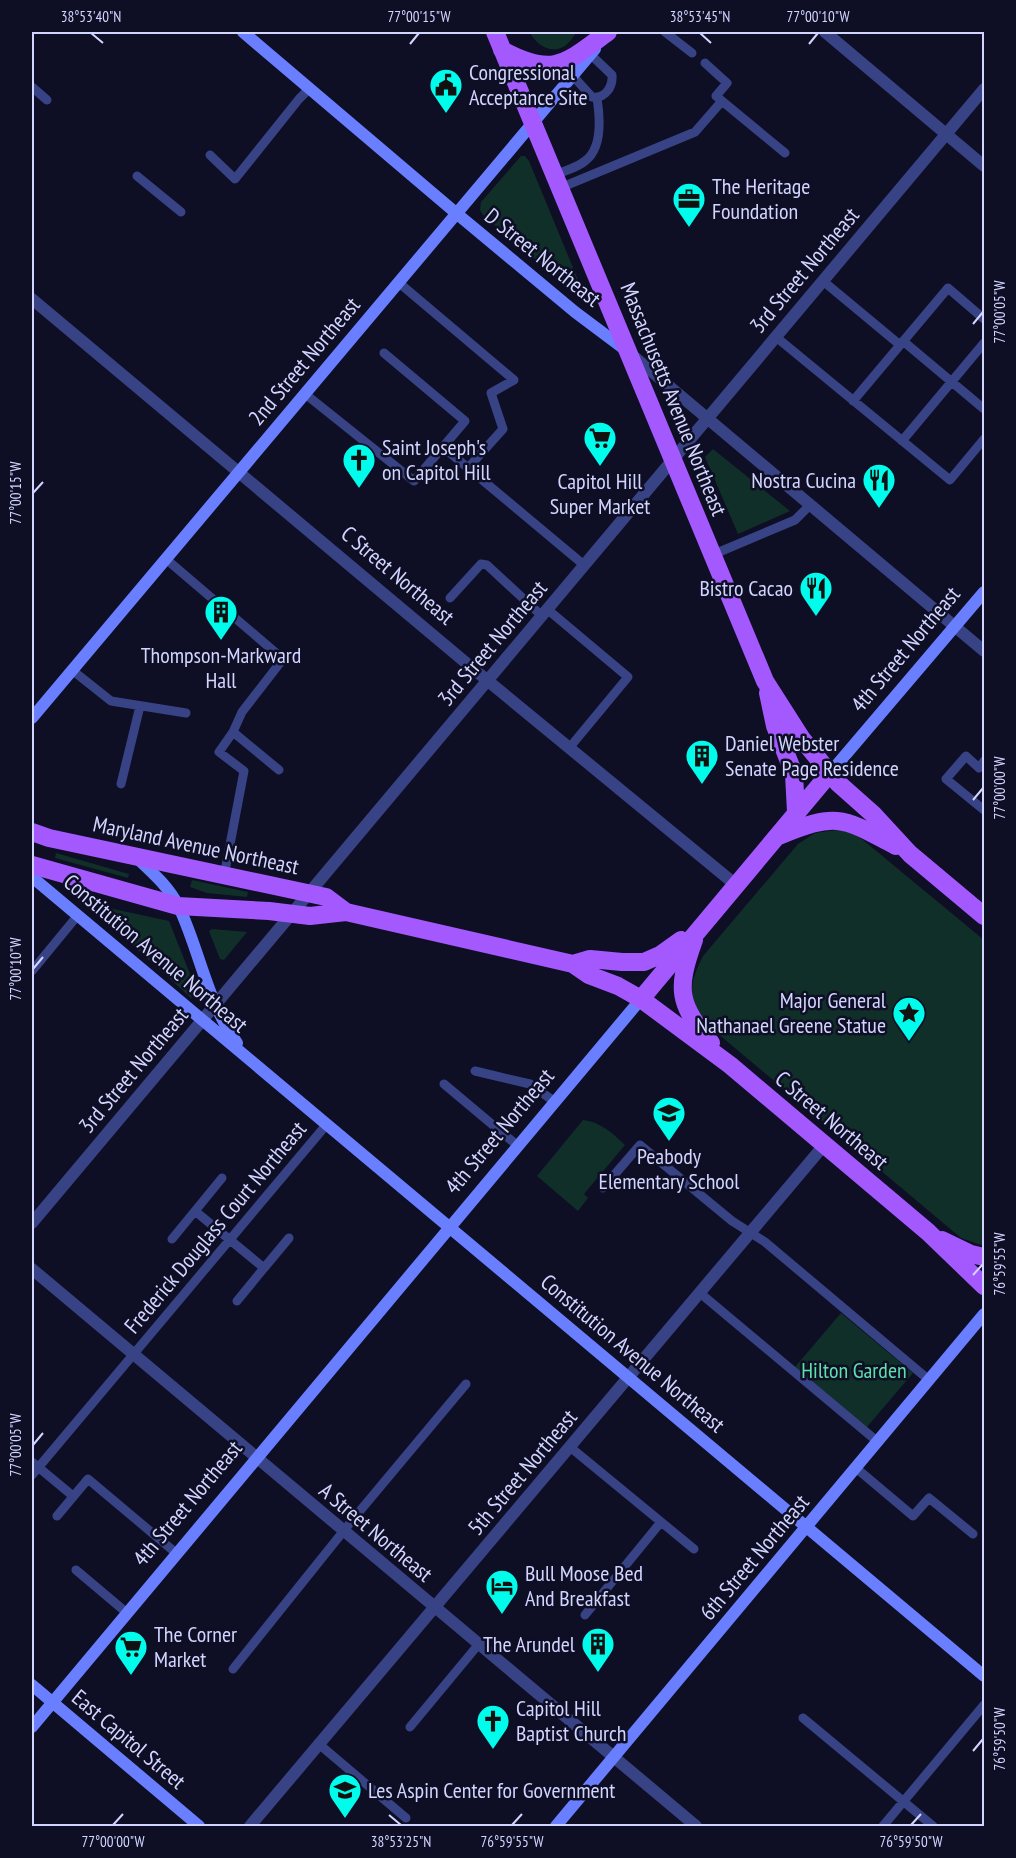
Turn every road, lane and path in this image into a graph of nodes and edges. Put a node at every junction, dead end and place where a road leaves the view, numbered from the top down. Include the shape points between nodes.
1 (243, 32) edge
2 (495, 32) edge
3 (609, 32) edge
4 (665, 32) edge
5 (825, 32) edge
6 (502, 50) junction
7 (590, 54) junction
8 (692, 54) dead end
9 (705, 63) dead end
10 (572, 75) junction
11 (32, 87) edge
12 (310, 88) junction
13 (984, 89) edge
14 (597, 98) junction
15 (47, 100) dead end
16 (722, 101) junction
17 (532, 123) junction
18 (947, 134) junction
19 (785, 153) dead end
20 (210, 155) dead end
21 (984, 166) edge
22 (137, 176) dead end
23 (557, 181) junction
24 (181, 212) dead end
25 (456, 213) junction
26 (823, 280) junction
27 (398, 282) junction
28 (32, 299) edge
29 (984, 319) edge
30 (776, 336) junction
31 (902, 343) junction
32 (984, 343) edge
33 (628, 352) junction
34 (384, 353) dead end
35 (952, 381) junction
36 (304, 393) junction
37 (853, 400) junction
38 (984, 409) edge
39 (707, 419) junction
40 (984, 439) edge
41 (902, 441) junction
42 (443, 447) junction
43 (673, 460) junction
44 (468, 468) junction
45 (237, 472) junction
46 (810, 505) junction
47 (712, 555) junction
48 (166, 559) junction
49 (585, 565) junction
50 (984, 592) edge
51 (450, 598) dead end
52 (545, 612) junction
53 (955, 627) junction
54 (984, 651) edge
55 (72, 670) junction
56 (488, 680) junction
57 (765, 681) junction
58 (140, 706) junction
59 (186, 713) dead end
60 (32, 718) edge
61 (233, 732) junction
62 (570, 747) junction
63 (984, 761) edge
64 (279, 770) dead end
65 (830, 773) junction
66 (121, 784) dead end
67 (984, 810) edge
68 (796, 812) junction
69 (32, 832) edge
70 (776, 837) junction
71 (910, 854) junction
72 (136, 857) junction
73 (32, 865) edge
74 (224, 876) junction
75 (32, 877) edge
76 (736, 885) junction
77 (309, 894) junction
78 (178, 906) junction
79 (346, 912) junction
80 (292, 913) junction
81 (78, 915) junction
82 (984, 916) edge
83 (698, 929) junction
84 (573, 964) junction
85 (32, 971) edge
86 (640, 999) junction
87 (215, 1005) junction
88 (202, 1021) junction
89 (254, 1062) junction
90 (730, 1065) junction
91 (475, 1071) dead end
92 (444, 1084) dead end
93 (555, 1102) junction
94 (327, 1124) junction
95 (825, 1144) junction
96 (518, 1146) junction
97 (222, 1178) dead end
98 (603, 1188) dead end
99 (195, 1211) junction
100 (32, 1223) edge
101 (450, 1226) junction
102 (927, 1232) junction
103 (750, 1233) junction
104 (289, 1238) dead end
105 (172, 1239) dead end
106 (230, 1239) junction
107 (984, 1257) edge
108 (264, 1268) junction
109 (32, 1269) edge
110 (984, 1287) edge
111 (700, 1293) junction
112 (237, 1301) dead end
113 (984, 1314) edge
114 (133, 1355) junction
115 (629, 1377) junction
116 (929, 1380) junction
117 (466, 1384) dead end
118 (878, 1442) junction
119 (570, 1447) junction
120 (255, 1458) junction
121 (34, 1468) edge
122 (856, 1468) junction
123 (73, 1496) junction
124 (57, 1516) dead end
125 (661, 1522) junction
126 (807, 1527) junction
127 (344, 1532) junction
128 (973, 1534) dead end
129 (694, 1550) dead end
130 (176, 1553) junction
131 (76, 1570) dead end
132 (435, 1608) junction
133 (127, 1613) junction
134 (585, 1615) dead end
135 (478, 1645) junction
136 (233, 1669) dead end
137 (984, 1676) edge
138 (32, 1684) edge
139 (52, 1702) junction
140 (984, 1705) edge
141 (803, 1718) dead end
142 (32, 1727) edge
143 (410, 1727) dead end
144 (320, 1745) junction
145 (614, 1758) junction
146 (903, 1802) junction
147 (406, 1818) dead end
148 (199, 1827) edge
149 (250, 1827) edge
150 (556, 1827) edge
151 (696, 1827) edge
152 (883, 1827) edge
153 (933, 1827) edge

1 - 12 main road, D Street Northeast
2 - 6 main road, Massachusetts Avenue Northeast
3 - 6 main road via 561,64 533,64
3 - 7 main road, 2nd Street Northeast
4 - 8 lane
5 - 18 street
6 - 17 main road, Massachusetts Avenue Northeast
7 - 10 main road, 2nd Street Northeast
7 - 14 lane via 613,78 605,94
9 - 16 lane via 727,82 716,96
10 - 14 lane
10 - 17 main road, 2nd Street Northeast
11 - 15 lane
12 - 20 lane via 235,179
12 - 25 main road, D Street Northeast
13 - 18 street, 3rd Street Northeast
14 - 23 lane via 600,121 593,153
16 - 19 lane
16 - 23 lane via 695,132
17 - 23 main road, Massachusetts Avenue Northeast
17 - 25 main road, 2nd Street Northeast
18 - 21 street
18 - 26 street, 3rd Street Northeast
22 - 24 lane
23 - 33 main road, Massachusetts Avenue Northeast
25 - 27 main road, 2nd Street Northeast
25 - 33 main road, D Street Northeast
26 - 30 street, 3rd Street Northeast
26 - 31 lane
27 - 36 main road, 2nd Street Northeast
27 - 44 lane via 513,380 491,393 503,429
28 - 45 street, C Street Northeast
29 - 31 lane via 948,288
30 - 37 lane
30 - 39 street, 3rd Street Northeast
31 - 35 lane
31 - 37 lane
32 - 35 lane
33 - 39 street, D Street Northeast
33 - 43 main road, Massachusetts Avenue Northeast
34 - 42 lane via 465,421
35 - 38 lane
35 - 41 lane
36 - 42 lane via 414,481
36 - 45 main road, 2nd Street Northeast
37 - 41 lane
39 - 43 street, 3rd Street Northeast
39 - 46 street, D Street Northeast
40 - 41 lane via 950,480
42 - 44 lane
43 - 47 main road, Massachusetts Avenue Northeast
43 - 49 street, 3rd Street Northeast
44 - 49 lane
45 - 48 main road, 2nd Street Northeast
45 - 56 street, C Street Northeast
46 - 47 lane via 795,520
46 - 53 street, D Street Northeast
47 - 57 main road, Massachusetts Avenue Northeast
48 - 55 main road, 2nd Street Northeast
48 - 61 lane via 283,659 242,712
49 - 52 street, 3rd Street Northeast
50 - 53 main road, 4th Street Northeast
51 - 52 lane via 481,564
52 - 56 street, 3rd Street Northeast
52 - 62 lane via 628,677
53 - 54 street, D Street Northeast
53 - 65 main road, 4th Street Northeast
55 - 58 lane via 111,701
55 - 60 main road, 2nd Street Northeast
56 - 62 street, C Street Northeast
56 - 77 street, 3rd Street Northeast
57 - 65 main road, Massachusetts Avenue Northeast via 802,739
57 - 68 main road via 774,726 794,774
58 - 59 lane
58 - 66 lane
61 - 64 lane
61 - 74 lane via 219,752 244,771
62 - 76 street, C Street Northeast
63 - 67 lane via 979,768 966,756 946,779
65 - 68 main road, 4th Street Northeast
65 - 71 main road
68 - 70 main road, 4th Street Northeast
69 - 72 main road, Maryland Avenue Northeast
70 - 71 main road via 811,823 838,820 864,828
70 - 76 main road, 4th Street Northeast
71 - 82 main road
72 - 74 main road, Maryland Avenue Northeast
72 - 78 main road, Constitution Avenue Northeast via 166,886
73 - 78 main road, Maryland Avenue Northeast
74 - 77 main road, Maryland Avenue Northeast
75 - 81 main road, Constitution Avenue Northeast
76 - 83 main road, 4th Street Northeast
77 - 79 main road, Maryland Avenue Northeast via 326,897
77 - 80 street, 3rd Street Northeast
78 - 80 main road, Maryland Avenue Northeast
78 - 87 main road, Constitution Avenue Northeast
79 - 80 main road, Maryland Avenue Northeast via 310,916
79 - 84 main road, Maryland Avenue Northeast
80 - 87 street, 3rd Street Northeast
81 - 85 lane
81 - 88 main road, Constitution Avenue Northeast
83 - 84 main road, Maryland Avenue Northeast via 644,962 590,959
83 - 86 main road, 4th Street Northeast
83 - 90 main road via 687,958 684,1000 692,1020
84 - 86 main road, Maryland Avenue Northeast
86 - 90 main road, C Street Northeast
86 - 93 main road, 4th Street Northeast
87 - 88 street, 3rd Street Northeast
87 - 89 main road, Constitution Avenue Northeast via 232,1036
88 - 89 main road, Constitution Avenue Northeast
88 - 100 street, 3rd Street Northeast
89 - 94 main road, Constitution Avenue Northeast
90 - 95 main road, C Street Northeast
91 - 93 lane via 530,1084
92 - 96 lane
93 - 96 main road, 4th Street Northeast
94 - 101 main road, Constitution Avenue Northeast
94 - 106 lane, Frederick Douglass Court Northeast
95 - 102 main road, C Street Northeast
95 - 103 street, 5th Street Northeast
96 - 101 main road, 4th Street Northeast
97 - 99 lane
98 - 103 lane via 640,1145
99 - 105 lane
99 - 106 lane
101 - 115 main road, Constitution Avenue Northeast
101 - 120 main road, 4th Street Northeast
102 - 107 main road
102 - 110 main road, C Street Northeast
103 - 111 street, 5th Street Northeast
103 - 116 lane
104 - 108 lane
106 - 108 lane
106 - 114 lane, Frederick Douglass Court Northeast
108 - 112 lane
109 - 114 street, A Street Northeast
111 - 115 street, 5th Street Northeast
111 - 118 lane
113 - 116 main road, 6th Street Northeast
114 - 120 street, A Street Northeast
114 - 121 lane, Frederick Douglass Court Northeast
115 - 119 street, 5th Street Northeast
115 - 126 main road, Constitution Avenue Northeast
116 - 118 main road, 6th Street Northeast
117 - 127 lane
118 - 122 main road, 6th Street Northeast
119 - 125 lane
119 - 132 street, 5th Street Northeast
120 - 127 street, A Street Northeast
120 - 130 main road, 4th Street Northeast
121 - 123 lane
122 - 126 main road, 6th Street Northeast
122 - 128 lane via 914,1516 929,1498
123 - 124 lane
123 - 130 lane via 87,1479
125 - 129 lane
125 - 134 lane
126 - 137 main road, Constitution Avenue Northeast
126 - 145 main road, 6th Street Northeast
127 - 132 street, A Street Northeast
127 - 136 lane
130 - 133 main road, 4th Street Northeast
131 - 133 lane
132 - 135 street, A Street Northeast
132 - 144 street, 5th Street Northeast
133 - 139 main road, 4th Street Northeast
135 - 143 lane
135 - 145 street, A Street Northeast
138 - 139 main road, East Capitol Street
139 - 142 main road, 4th Street Northeast
139 - 148 main road, East Capitol Street
140 - 146 lane
141 - 146 lane
144 - 147 lane
144 - 149 street, 5th Street Northeast
145 - 150 main road, 6th Street Northeast
145 - 151 street, A Street Northeast
146 - 152 lane
146 - 153 lane

